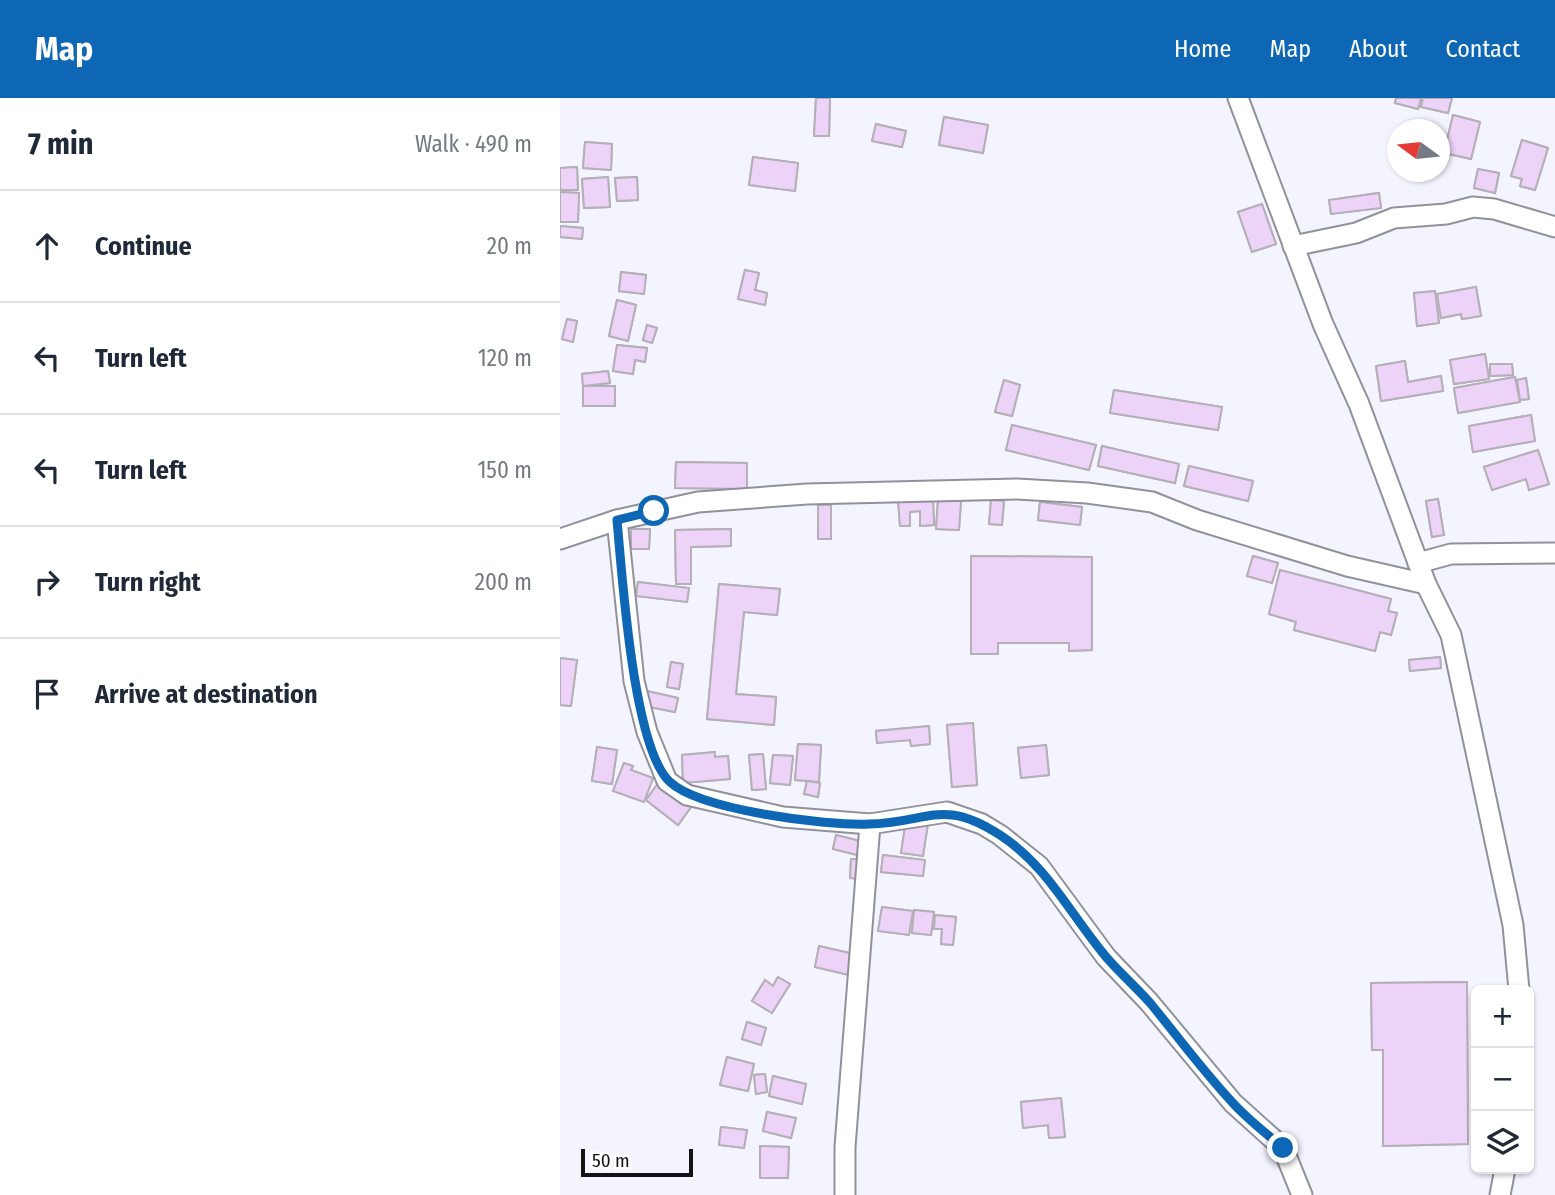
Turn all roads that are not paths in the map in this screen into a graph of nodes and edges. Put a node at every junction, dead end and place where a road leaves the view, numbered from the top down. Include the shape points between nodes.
1 (1238, 98) edge
2 (1555, 227) edge
3 (1293, 246) junction
4 (617, 520) junction
5 (560, 539) edge
6 (1555, 553) edge
7 (1418, 563) junction
8 (1426, 584) junction
9 (870, 824) junction
10 (1519, 985) edge
11 (1504, 1174) edge
12 (845, 1195) edge
13 (1302, 1195) edge
14 (1500, 1195) edge

1 - 3 street
2 - 3 street via 1473,207 1394,218 1356,233
3 - 7 street via 1360,404
4 - 5 street
4 - 8 street via 698,502 807,494 1017,489 1087,493 1152,502 1347,566
4 - 9 street via 634,681 647,732 667,780 687,795 756,811
6 - 7 street via 1451,554
7 - 8 street
8 - 10 street via 1451,635 1513,925
9 - 12 street
9 - 13 street via 947,812 982,824 1021,849 1039,866 1106,957 1233,1103 1283,1148
11 - 14 street

